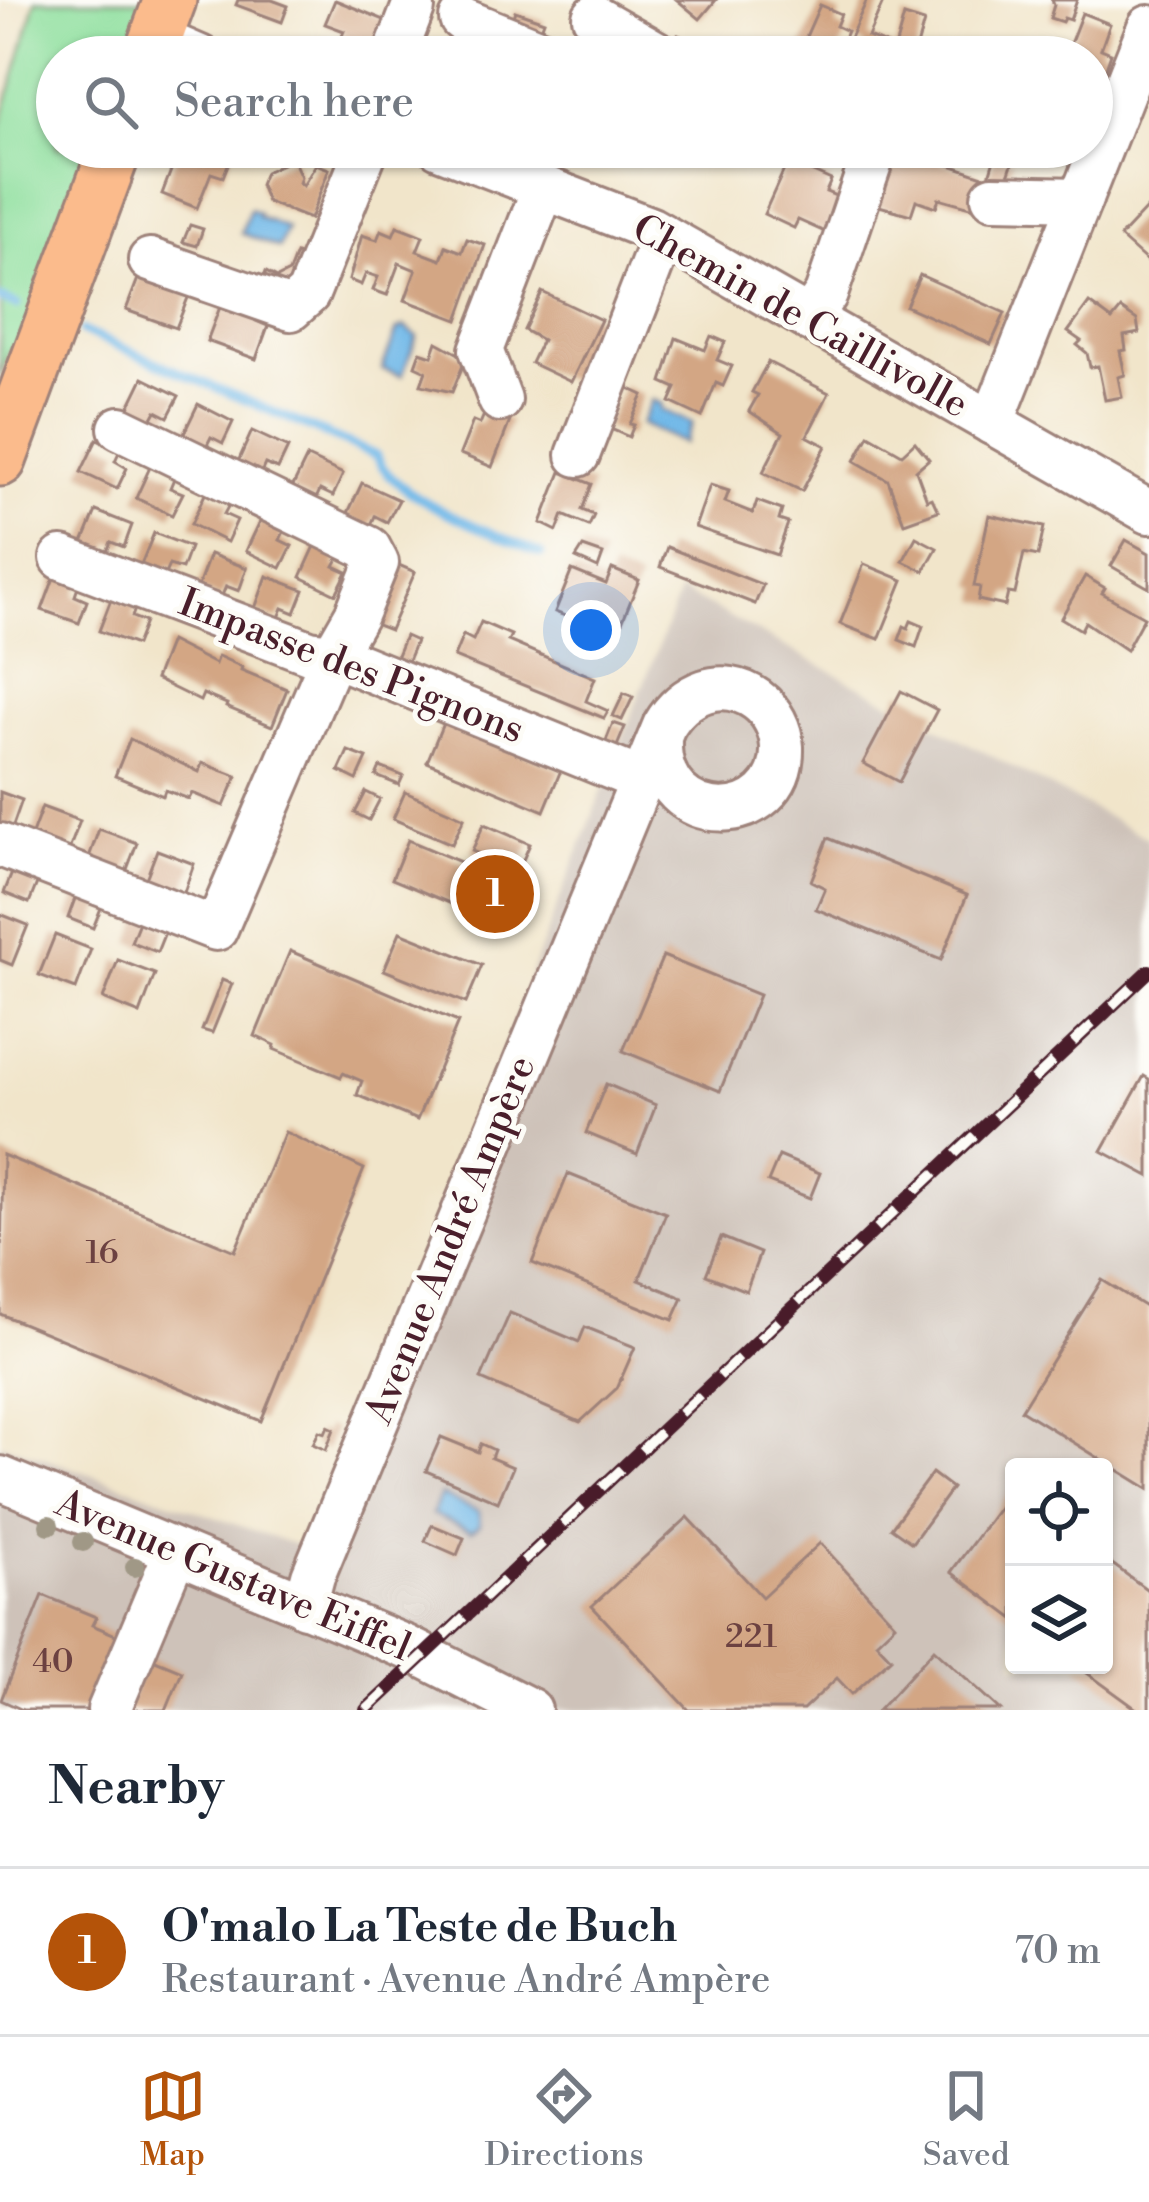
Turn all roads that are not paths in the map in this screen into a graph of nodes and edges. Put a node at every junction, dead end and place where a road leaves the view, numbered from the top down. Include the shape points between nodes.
1 (412, 8) dead end
2 (598, 8) edge
3 (461, 19) dead end
4 (1149, 27) edge
5 (402, 36) edge
6 (503, 36) edge
7 (586, 36) edge
8 (636, 36) edge
9 (1113, 118) edge
10 (108, 168) edge
11 (340, 168) edge
12 (359, 168) edge
13 (869, 168) edge
14 (1093, 168) edge
15 (536, 171) edge
16 (993, 197) dead end
17 (1081, 199) junction
18 (663, 236) junction
19 (310, 250) dead end
20 (150, 260) dead end
21 (809, 319) junction
22 (500, 400) dead end
23 (992, 423) junction
24 (119, 428) dead end
25 (578, 455) dead end
26 (0, 460) edge
27 (1149, 512) edge
28 (62, 557) dead end
29 (333, 655) junction
30 (660, 741) junction
31 (639, 779) junction
32 (695, 805) junction
33 (0, 845) edge
34 (600, 874) junction
35 (0, 1478) edge
36 (175, 1553) junction
37 (304, 1606) junction
38 (109, 1710) edge
39 (530, 1710) edge

1 - 5 street
2 - 7 street
2 - 8 street
3 - 6 street
4 - 9 street
10 - 26 main road
11 - 19 street
12 - 20 street via 308,294 291,309
13 - 21 street via 826,294
14 - 17 street
15 - 18 street, Chemin de Caillivolle
15 - 22 street via 481,350
16 - 17 street
17 - 23 street
18 - 21 street, Chemin de Caillivolle
18 - 25 street
21 - 23 street, Chemin de Caillivolle
23 - 27 street, Chemin de Caillivolle
24 - 29 street via 369,548 377,563
28 - 29 street, Impasse des Pignons
29 - 31 street, Impasse des Pignons
29 - 33 street via 216,929
30 - 31 street, Avenue André Ampère
30 - 32 street via 671,786
30 - 32 street, Avenue André Ampère via 682,701 710,689 741,692 775,722 782,754 771,786 728,811
31 - 34 street, Avenue André Ampère
32 - 34 street, Avenue André Ampère via 655,818
34 - 37 street, Avenue André Ampère
35 - 36 street, Avenue Gustave Eiffel
36 - 37 street, Avenue Gustave Eiffel
36 - 38 street
37 - 39 street, Avenue Gustave Eiffel

